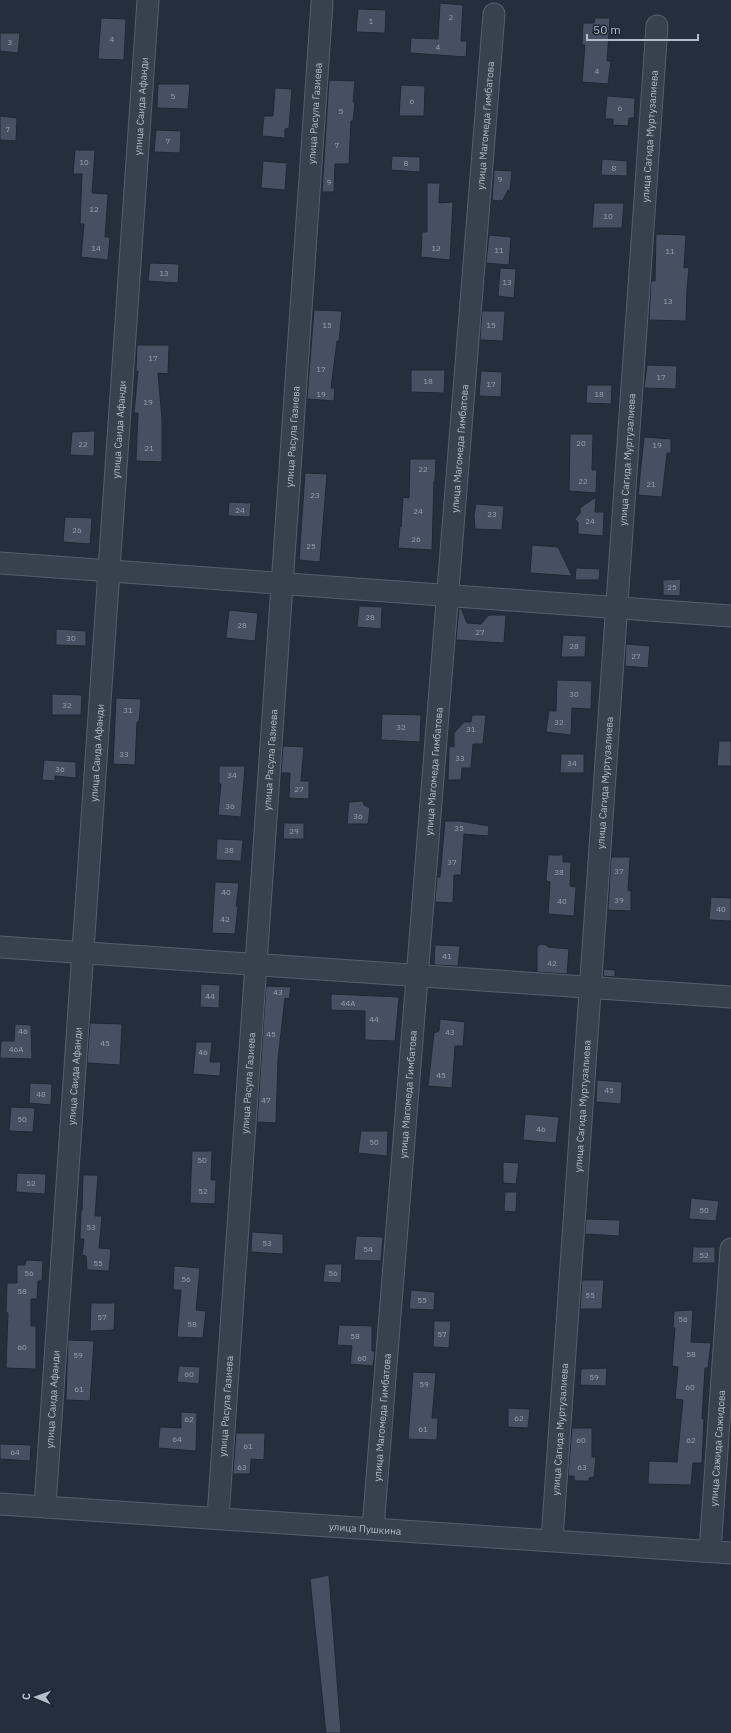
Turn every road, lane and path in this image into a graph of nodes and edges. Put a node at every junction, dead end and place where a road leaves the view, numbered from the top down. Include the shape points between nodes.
1 (148, 0) edge
2 (322, 2) dead end
3 (494, 14) dead end
4 (656, 26) dead end
5 (0, 563) edge
6 (109, 571) junction
7 (282, 584) junction
8 (447, 595) junction
9 (616, 608) junction
10 (731, 616) edge
11 (0, 947) edge
12 (83, 953) junction
13 (256, 965) junction
14 (417, 975) junction
15 (590, 987) junction
16 (731, 997) edge
17 (731, 1249) edge
18 (0, 1504) edge
19 (45, 1506) junction
20 (218, 1517) junction
21 (373, 1528) junction
22 (552, 1540) junction
23 (710, 1551) junction
24 (731, 1553) edge

1 - 6 street, улица Саида Афанди
2 - 7 street, улица Расула Газиева
3 - 8 street, улица Магомеда Гимбатова
4 - 9 street, улица Сагида Муртузалиева
5 - 6 street
6 - 7 street
6 - 12 street, улица Саида Афанди
7 - 8 street
7 - 13 street, улица Расула Газиева
8 - 9 street
8 - 14 street, улица Магомеда Гимбатова
9 - 10 street
9 - 15 street, улица Сагида Муртузалиева
11 - 12 street
12 - 13 street
12 - 19 street, улица Саида Афанди
13 - 14 street
13 - 20 street, улица Расула Газиева
14 - 15 street
14 - 21 street, улица Магомеда Гимбатова
15 - 16 street
15 - 22 street, улица Сагида Муртузалиева
17 - 23 street, улица Сажида Сажидова
18 - 19 street, улица Пушкина
19 - 20 street, улица Пушкина
20 - 21 street, улица Пушкина
21 - 22 street, улица Пушкина
22 - 23 street, улица Пушкина
23 - 24 street, улица Пушкина

